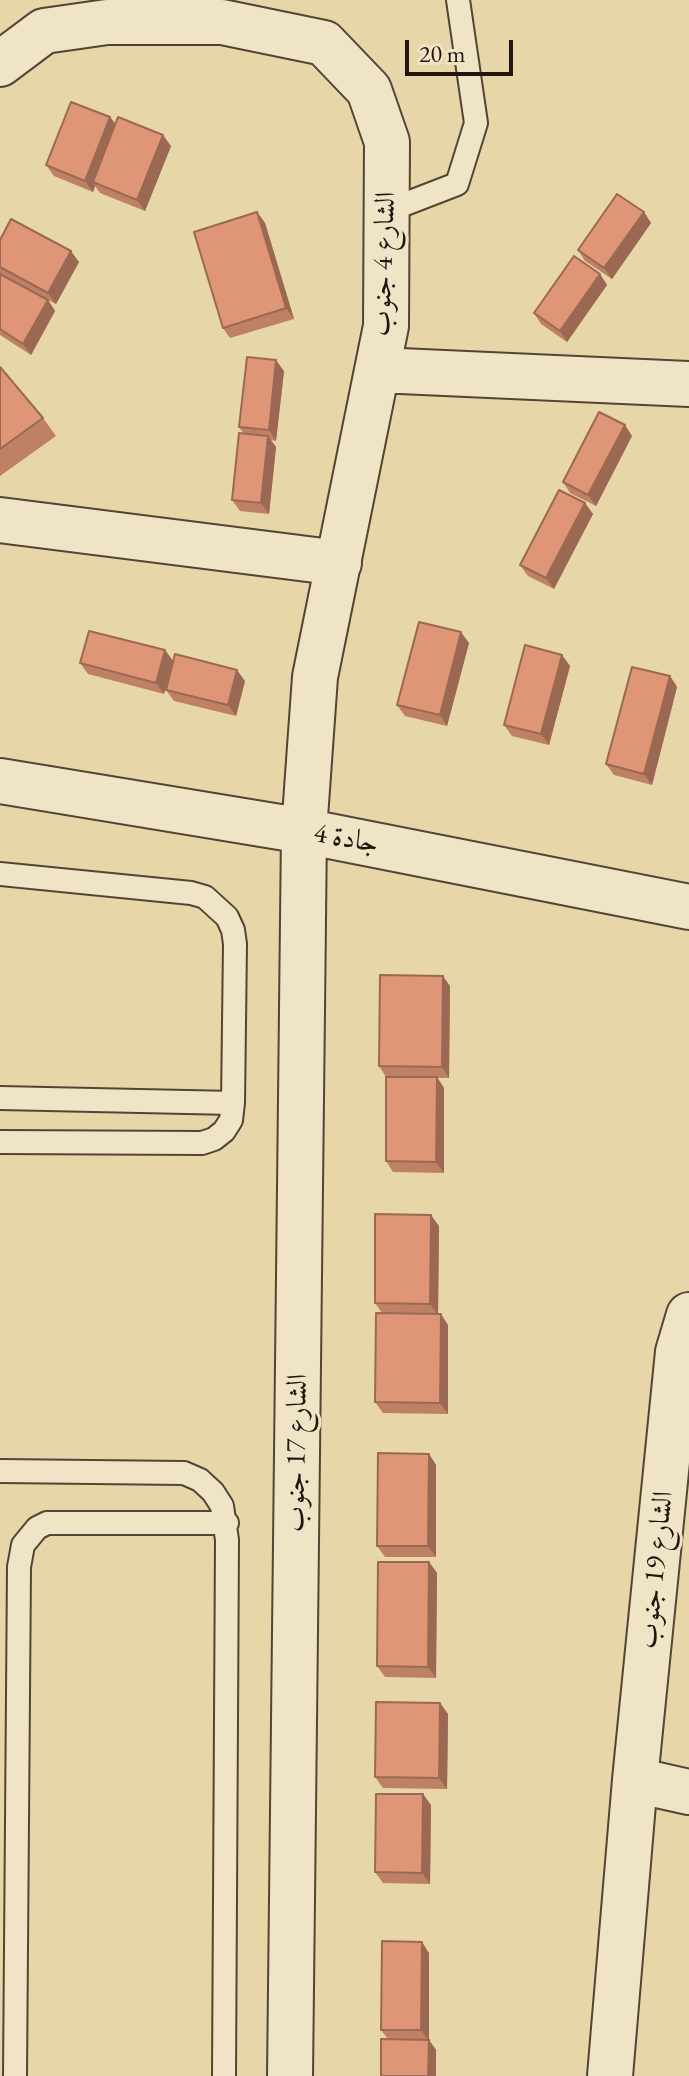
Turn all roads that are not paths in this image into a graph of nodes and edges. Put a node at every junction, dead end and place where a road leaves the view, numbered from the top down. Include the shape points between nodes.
1 (458, 0) edge
2 (0, 64) edge
3 (387, 211) junction
4 (378, 370) junction
5 (689, 384) edge
6 (0, 520) edge
7 (339, 563) junction
8 (0, 781) edge
9 (304, 831) junction
10 (0, 874) edge
11 (689, 907) edge
12 (0, 1098) edge
13 (233, 1103) junction
14 (0, 1142) edge
15 (689, 1315) edge
16 (0, 1471) edge
17 (227, 1523) junction
18 (635, 1780) junction
19 (689, 1792) edge
20 (15, 2076) edge
21 (224, 2076) edge
22 (290, 2076) edge
23 (610, 2076) edge

1 - 3 lane via 476,123 457,184
2 - 3 street, الشارع 4 جنوب via 44,31 107,22 222,22 324,43 369,90 387,142
3 - 4 street, الشارع 4 جنوب via 386,326
4 - 5 street
4 - 7 street, الشارع 4 جنوب
6 - 7 street
7 - 9 street, الشارع 4 جنوب via 315,677
8 - 9 street, جادة 4
9 - 11 street, جادة 4
9 - 22 street, الشارع 17 جنوب
10 - 13 lane via 177,890 217,906 227,917 235,944
12 - 13 lane
13 - 14 lane via 224,1131 202,1143
15 - 18 street, الشارع 19 جنوب via 678,1352
16 - 17 lane via 184,1473 213,1492
17 - 20 lane via 47,1523 23,1545
17 - 21 lane
18 - 19 street
18 - 23 street, الشارع 19 جنوب

